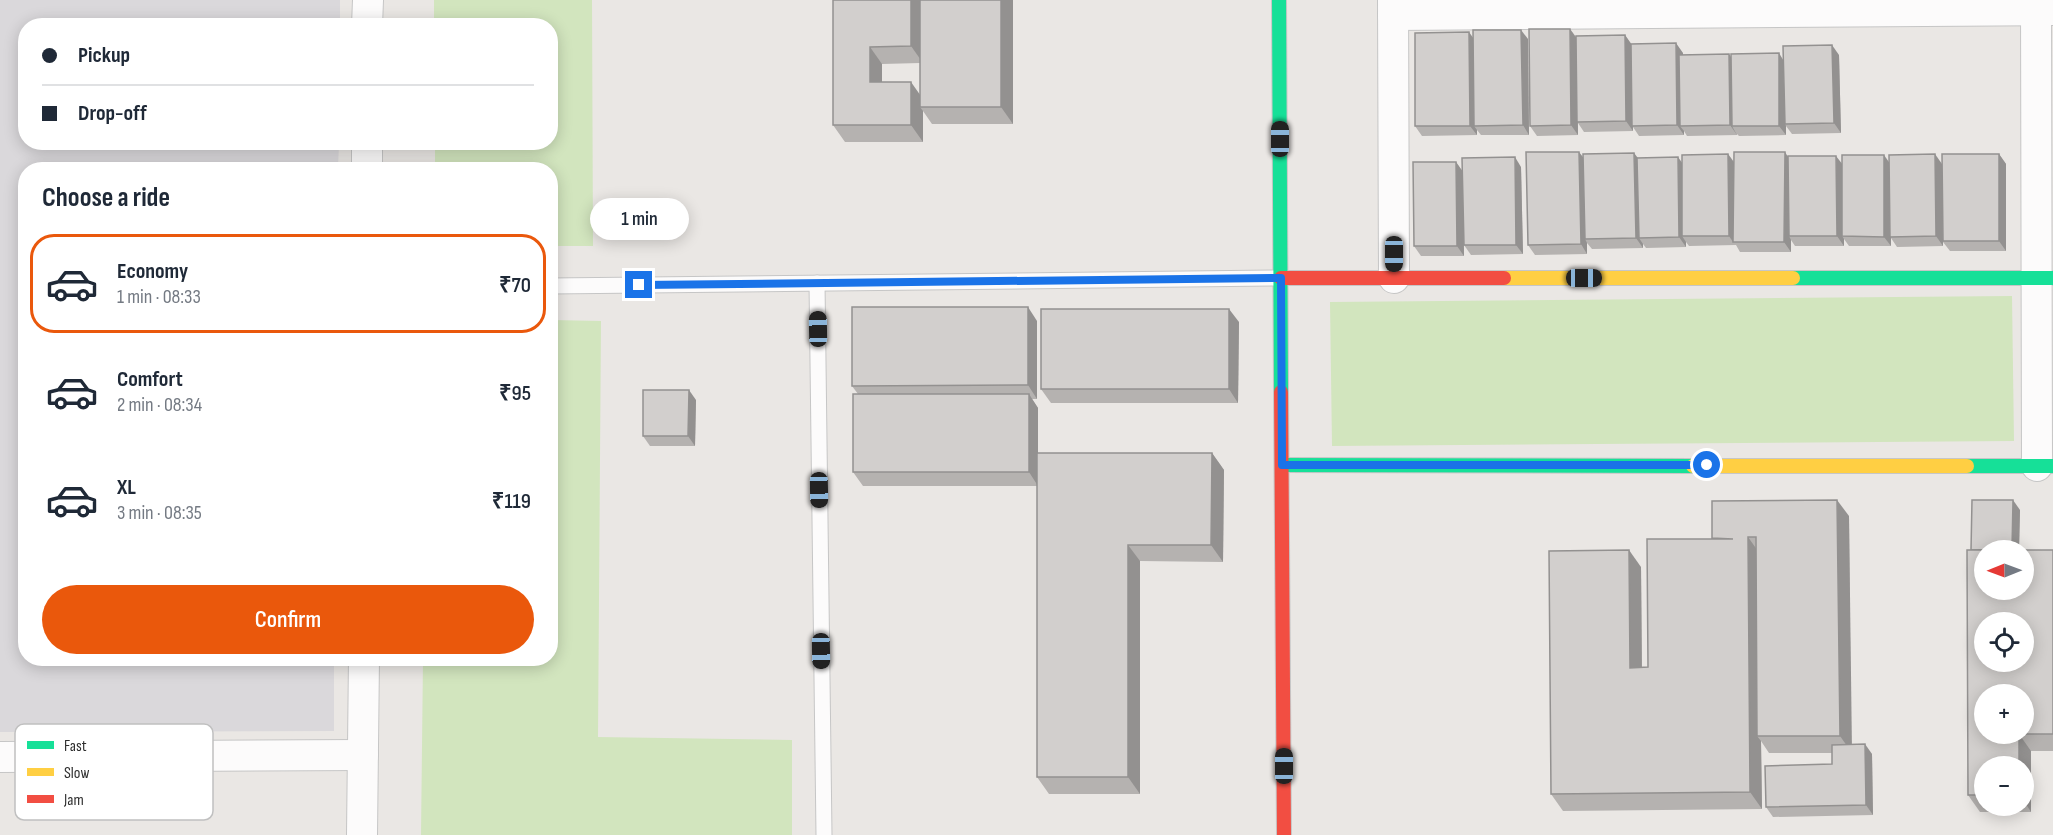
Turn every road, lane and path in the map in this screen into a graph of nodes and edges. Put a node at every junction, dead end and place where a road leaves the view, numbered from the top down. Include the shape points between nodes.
1 (368, 0) edge
2 (1279, 0) edge
3 (1703, 6) edge
4 (2041, 6) edge
5 (1393, 7) edge
6 (368, 18) edge
7 (1281, 278) junction
8 (1394, 278) junction
9 (2044, 278) edge
10 (817, 283) junction
11 (558, 286) edge
12 (1282, 465) junction
13 (2045, 466) edge
14 (363, 666) edge
15 (363, 755) junction
16 (213, 756) edge
17 (0, 757) edge
18 (15, 757) edge
19 (362, 835) edge
20 (824, 835) edge
21 (1284, 835) edge

1 - 6 street
2 - 7 street
3 - 4 street
3 - 5 street
4 - 9 street
5 - 8 street
7 - 8 street
7 - 10 lane
7 - 12 street
8 - 9 street
9 - 13 street
10 - 11 lane
10 - 20 lane
12 - 13 street
12 - 21 street
14 - 15 street
15 - 16 street
15 - 19 street
17 - 18 street

